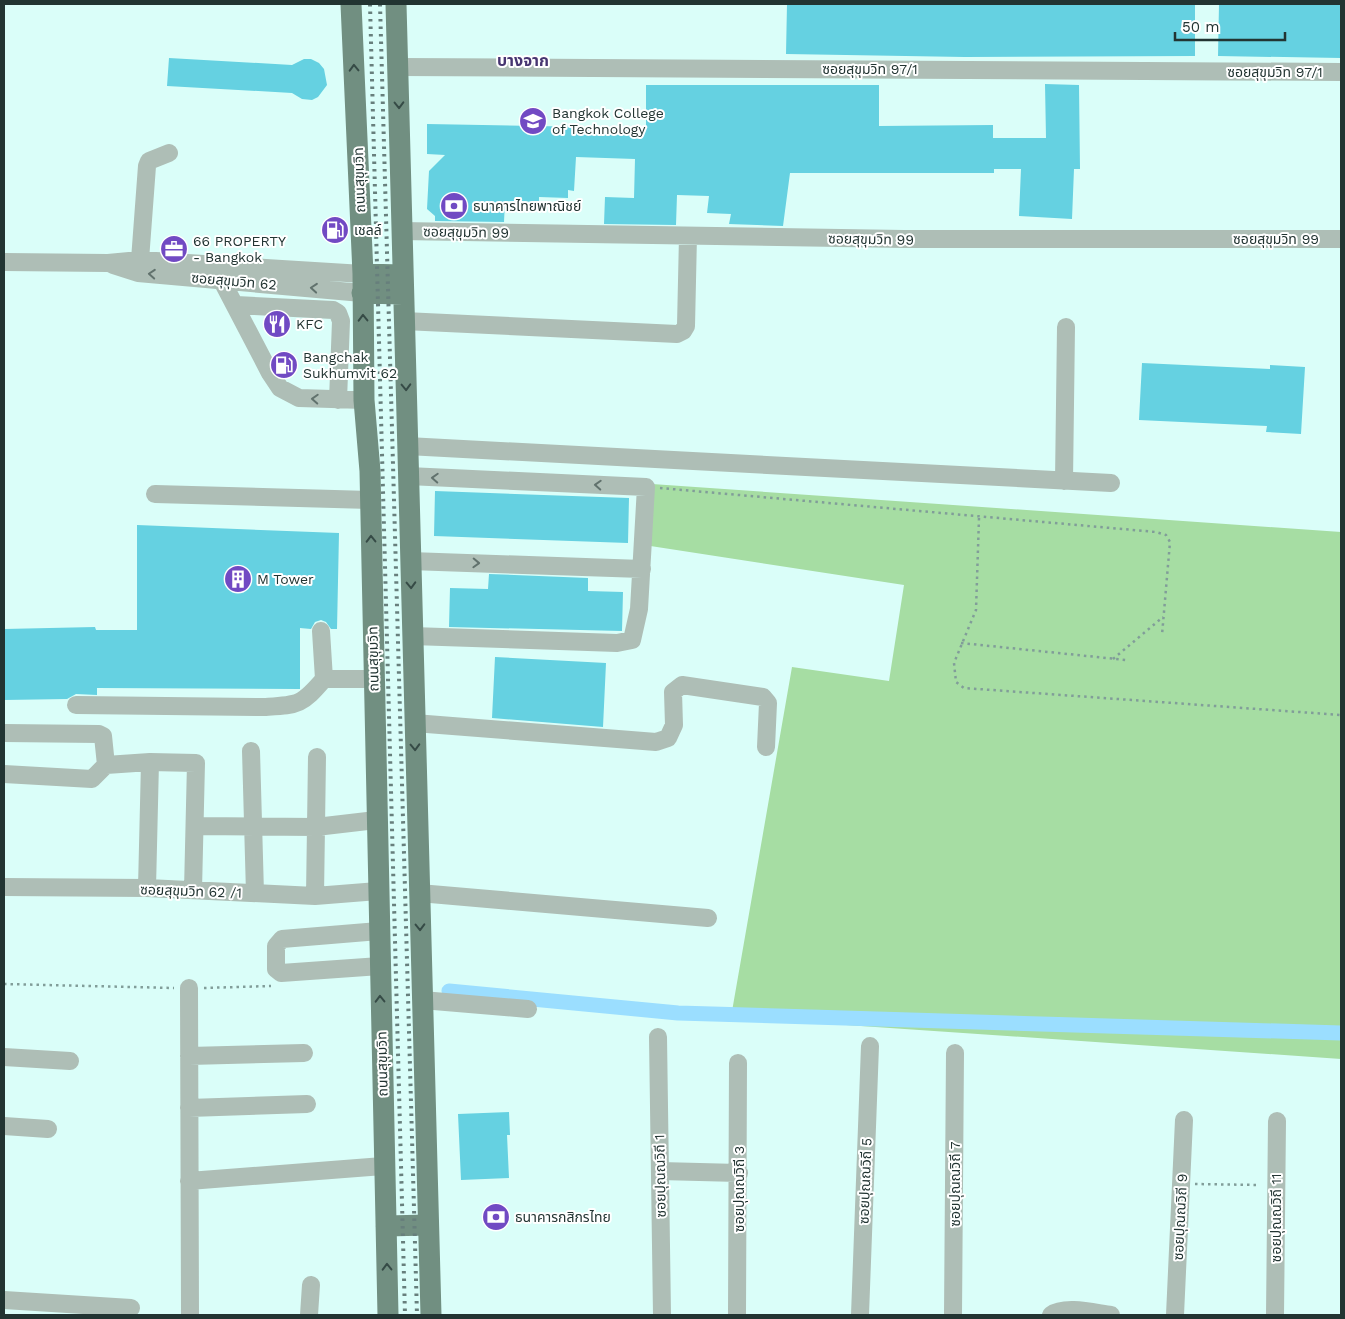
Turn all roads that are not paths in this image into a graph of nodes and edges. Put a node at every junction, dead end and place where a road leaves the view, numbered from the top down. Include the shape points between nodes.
1 (352, 4) edge
2 (396, 4) edge
3 (399, 67) junction
4 (1341, 72) edge
5 (169, 153) dead end
6 (401, 231) junction
7 (688, 236) junction
8 (1341, 239) edge
9 (140, 260) junction
10 (4, 262) edge
11 (108, 263) junction
12 (221, 280) junction
13 (363, 283) junction
14 (402, 285) junction
15 (236, 305) junction
16 (404, 321) junction
17 (1066, 326) dead end
18 (340, 331) junction
19 (363, 346) junction
20 (338, 400) junction
21 (364, 400) junction
22 (407, 446) junction
23 (408, 476) junction
24 (1064, 481) junction
25 (1111, 483) dead end
26 (155, 494) dead end
27 (370, 500) junction
28 (410, 561) junction
29 (642, 569) junction
30 (320, 631) dead end
31 (412, 636) junction
32 (324, 679) junction
33 (374, 679) junction
34 (76, 705) dead end
35 (414, 723) junction
36 (4, 733) edge
37 (766, 747) dead end
38 (251, 751) dead end
39 (317, 757) dead end
40 (150, 762) junction
41 (106, 766) junction
42 (4, 774) edge
43 (376, 820) junction
44 (195, 826) junction
45 (253, 826) junction
46 (316, 827) junction
47 (4, 887) edge
48 (147, 888) junction
49 (194, 890) junction
50 (378, 891) junction
51 (255, 893) junction
52 (419, 893) junction
53 (315, 896) junction
54 (708, 918) dead end
55 (379, 930) junction
56 (380, 966) junction
57 (189, 988) dead end
58 (422, 1000) junction
59 (528, 1008) dead end
60 (658, 1038) dead end
61 (870, 1046) dead end
62 (304, 1053) dead end
63 (955, 1053) dead end
64 (189, 1056) junction
65 (4, 1057) edge
66 (70, 1061) dead end
67 (738, 1063) dead end
68 (307, 1104) dead end
69 (189, 1108) junction
70 (1184, 1120) dead end
71 (1277, 1121) dead end
72 (4, 1126) edge
73 (48, 1129) dead end
74 (384, 1166) junction
75 (660, 1171) junction
76 (739, 1174) junction
77 (189, 1181) junction
78 (428, 1225) junction
79 (386, 1226) junction
80 (311, 1285) dead end
81 (4, 1300) edge
82 (131, 1308) dead end
83 (190, 1315) edge
84 (310, 1315) edge
85 (388, 1315) edge
86 (432, 1315) edge
87 (662, 1315) edge
88 (737, 1315) edge
89 (860, 1315) edge
90 (953, 1315) edge
91 (1051, 1315) edge
92 (1111, 1315) edge
93 (1176, 1315) edge
94 (1275, 1315) edge

13 -> 1 main road, ถนนสุขุมวิท
2 - 3 main road
3 - 4 street, ซอยสุขุมวิท 97/1
3 -> 6 main road
5 - 9 street via 149,161 146,166
6 - 7 street, ซอยสุขุมวิท 99
6 - 14 main road
7 - 8 street, ซอยสุขุมวิท 99
7 - 16 street via 686,326 677,334
9 - 11 street, ซอยสุขุมวิท 62
9 - 13 street, ซอยสุขุมวิท 62
10 - 11 street, ซอยสุขุมวิท 62
12 -> 11 street, ซอยสุขุมวิท 62 via 138,274
13 -> 12 street, ซอยสุขุมวิท 62
12 - 15 street
13 - 14 main road
19 -> 13 main road, ถนนสุขุมวิท
14 - 16 main road
15 - 18 street via 333,310 341,321
20 -> 15 street via 299,398 280,388
16 -> 22 main road
17 - 24 street
18 - 19 street via 348,343
18 - 20 street
19 - 21 main road, ถนนสุขุมวิท
20 - 21 street
21 - 27 main road, ถนนสุขุมวิท
22 - 23 main road
22 - 24 street
23 - 28 main road
29 -> 23 street via 646,487
24 - 25 street
26 - 27 street
33 -> 27 main road, ถนนสุขุมวิท
28 -> 29 street
28 -> 31 main road
29 - 31 street via 640,609 632,640 617,643
30 - 32 street
31 - 35 main road
32 - 33 street
32 - 34 street via 308,698 295,705 264,708
33 - 43 main road, ถนนสุขุมวิท
35 - 37 street via 656,742 668,738 674,725 673,692 682,685 763,697 768,703
35 -> 52 main road
36 - 41 street via 99,734 103,736
38 - 45 street
39 - 46 street
40 - 41 street
40 - 44 street via 196,763
40 - 48 street
41 - 42 street via 92,779
43 - 46 street
43 - 50 main road, ถนนสุขุมวิท
44 - 45 street
44 - 49 street
45 - 46 street
45 - 51 street
46 - 53 street
47 - 48 street, ซอยสุขุมวิท 62 /1
48 - 49 street, ซอยสุขุมวิท 62 /1
49 - 51 street, ซอยสุขุมวิท 62 /1
50 - 53 street, ซอยสุขุมวิท 62 /1
50 - 55 main road, ถนนสุขุมวิท
51 - 53 street, ซอยสุขุมวิท 62 /1
52 - 54 street
52 -> 58 main road
55 - 56 main road, ถนนสุขุมวิท
55 - 56 street via 282,939 276,946 276,969 281,973
74 -> 56 main road, ถนนสุขุมวิท
57 - 64 street
58 - 59 street
58 - 78 main road
60 - 75 street, ซอยปุณณวิถี 1
61 - 89 street, ซอยปุณณวิถี 5
62 - 64 street
63 - 90 street, ซอยปุณณวิถี 7
64 - 69 street
65 - 66 street
67 - 76 street, ซอยปุณณวิถี 3
68 - 69 street
69 - 77 street
70 - 93 street, ซอยปุณณวิถี 9
71 - 94 street, ซอยปุณณวิถี 11
72 - 73 street
74 - 77 street
74 - 79 main road, ถนนสุขุมวิท
75 - 76 street
75 - 87 street, ซอยปุณณวิถี 1
76 - 88 street, ซอยปุณณวิถี 3
77 - 83 street
78 - 79 main road
78 - 86 main road
85 -> 79 main road, ถนนสุขุมวิท
80 - 84 street
81 - 82 street
91 - 92 street via 1058,1311

